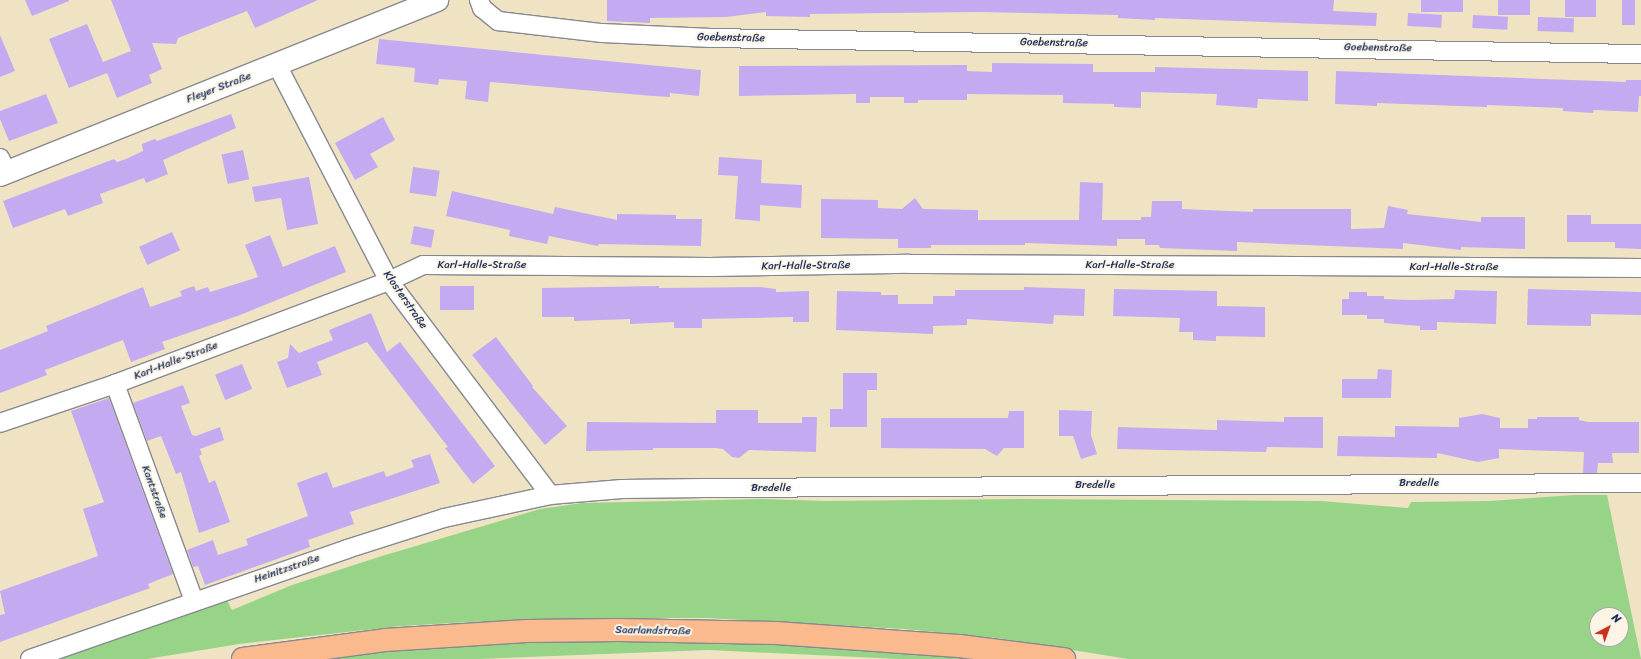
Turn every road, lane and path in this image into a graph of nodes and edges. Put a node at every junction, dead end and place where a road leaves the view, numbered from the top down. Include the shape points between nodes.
1 (437, 0) edge
2 (479, 0) edge
3 (1641, 54) edge
4 (277, 65) junction
5 (2, 169) edge
6 (1641, 268) edge
7 (389, 281) junction
8 (115, 384) junction
9 (0, 423) edge
10 (1641, 483) edge
11 (550, 496) junction
12 (194, 601) junction
13 (30, 659) edge
14 (243, 659) edge
15 (1064, 659) edge

1 - 4 street, Fleyer Straße
2 - 3 street, Goebenstraße via 482,8 498,21 602,34
4 - 5 street, Fleyer Straße
4 - 7 street, Klosterstraße
6 - 7 street, Karl-Halle-Straße via 925,264 710,267 423,265
7 - 8 street, Karl-Halle-Straße
7 - 11 street, Klosterstraße
8 - 9 street, Karl-Halle-Straße
8 - 12 street, Kantstraße
10 - 11 street, Bredelle via 721,488 622,490
11 - 12 street, Heinitzstraße via 444,518
12 - 13 street, Heinitzstraße
14 - 15 highway, Saarlandstraße via 385,640 527,631 619,630 776,633 959,646

